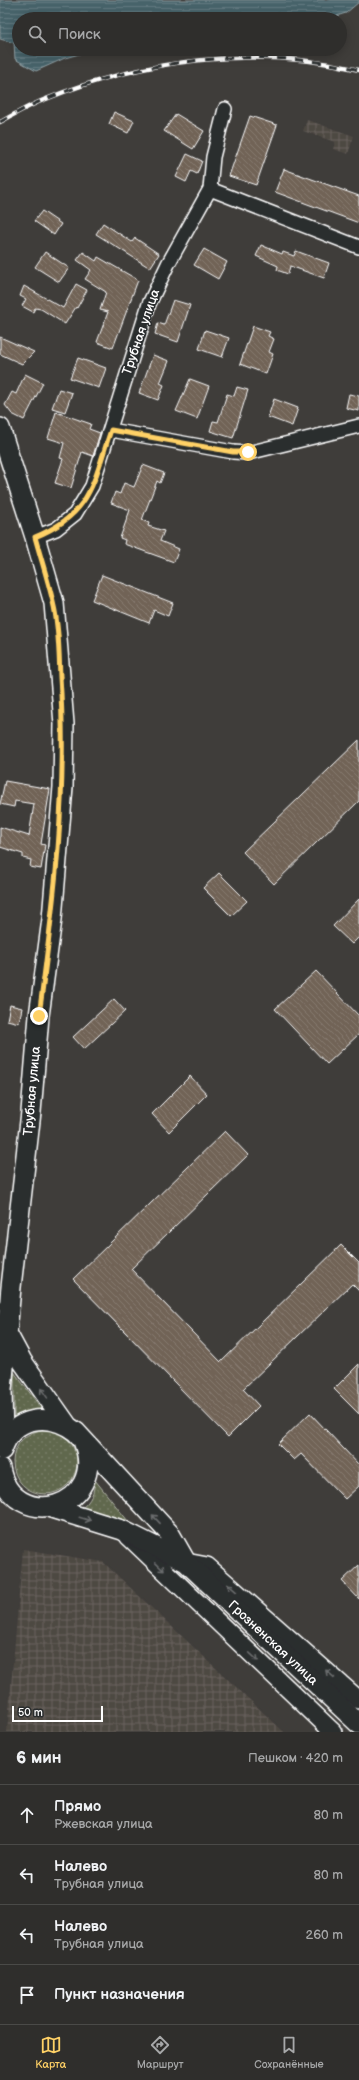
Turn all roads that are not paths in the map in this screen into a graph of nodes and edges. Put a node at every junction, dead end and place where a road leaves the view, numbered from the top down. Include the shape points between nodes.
1 (225, 109) dead end
2 (210, 189) junction
3 (359, 247) edge
4 (359, 426) edge
5 (0, 428) edge
6 (111, 430) junction
7 (35, 537) junction
8 (8, 1335) junction
9 (67, 1425) junction
10 (83, 1441) junction
11 (1, 1450) edge
12 (0, 1468) edge
13 (3, 1484) edge
14 (48, 1507) junction
15 (122, 1530) junction
16 (186, 1562) junction
17 (359, 1700) edge
18 (359, 1724) edge
19 (333, 1732) edge

1 - 2 street, Трубная улица via 213,157
2 - 3 street
2 - 6 street, Трубная улица via 152,298 140,329
4 - 6 street via 248,452 233,452
5 - 7 main road, Трубная улица
6 - 7 street, Трубная улица via 92,486 75,514 56,529
7 - 8 main road, Трубная улица via 54,603 64,724 63,787 52,919 39,1016
9 -> 8 main road via 26,1367
8 - 11 main road, Трубная улица via 2,1390
9 - 10 main road
9 - 11 main road via 52,1419 35,1419 15,1429
10 - 14 main road via 88,1460 84,1481 74,1496
16 -> 10 main road via 170,1534
12 - 13 main road
13 - 14 main road via 29,1505
14 -> 15 main road
15 - 16 main road
15 -> 19 street
17 -> 16 street via 207,1566
16 - 18 main road, Грозненская улица

